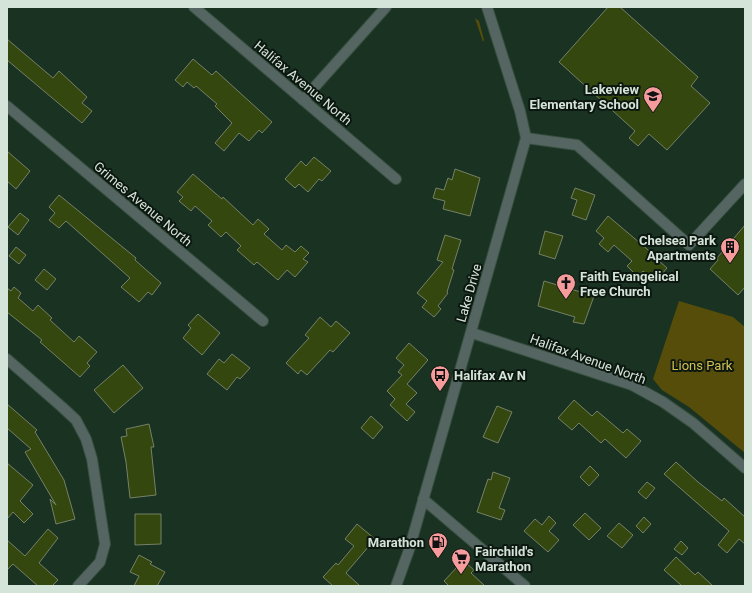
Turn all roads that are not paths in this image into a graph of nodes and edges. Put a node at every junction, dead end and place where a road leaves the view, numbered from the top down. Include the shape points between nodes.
1 (194, 7) edge
2 (386, 7) edge
3 (487, 7) edge
4 (303, 100) junction
5 (7, 106) edge
6 (526, 138) junction
7 (396, 179) dead end
8 (745, 184) edge
9 (263, 321) dead end
10 (472, 333) junction
11 (7, 359) edge
12 (745, 468) edge
13 (423, 499) junction
14 (78, 586) edge
15 (396, 586) edge
16 (525, 586) edge

1 - 4 street, Halifax Avenue North
2 - 4 street
3 - 6 street, Lake Drive
4 - 7 street, Halifax Avenue North
5 - 9 street, Grimes Avenue North
6 - 8 street via 577,144 689,245
6 - 10 street, Lake Drive
10 - 12 street, Halifax Avenue North via 632,385 693,423
10 - 13 street, Lake Drive
11 - 14 street via 76,420 86,439 92,459 105,544 100,562
13 - 15 street, Lake Drive
13 - 16 street

